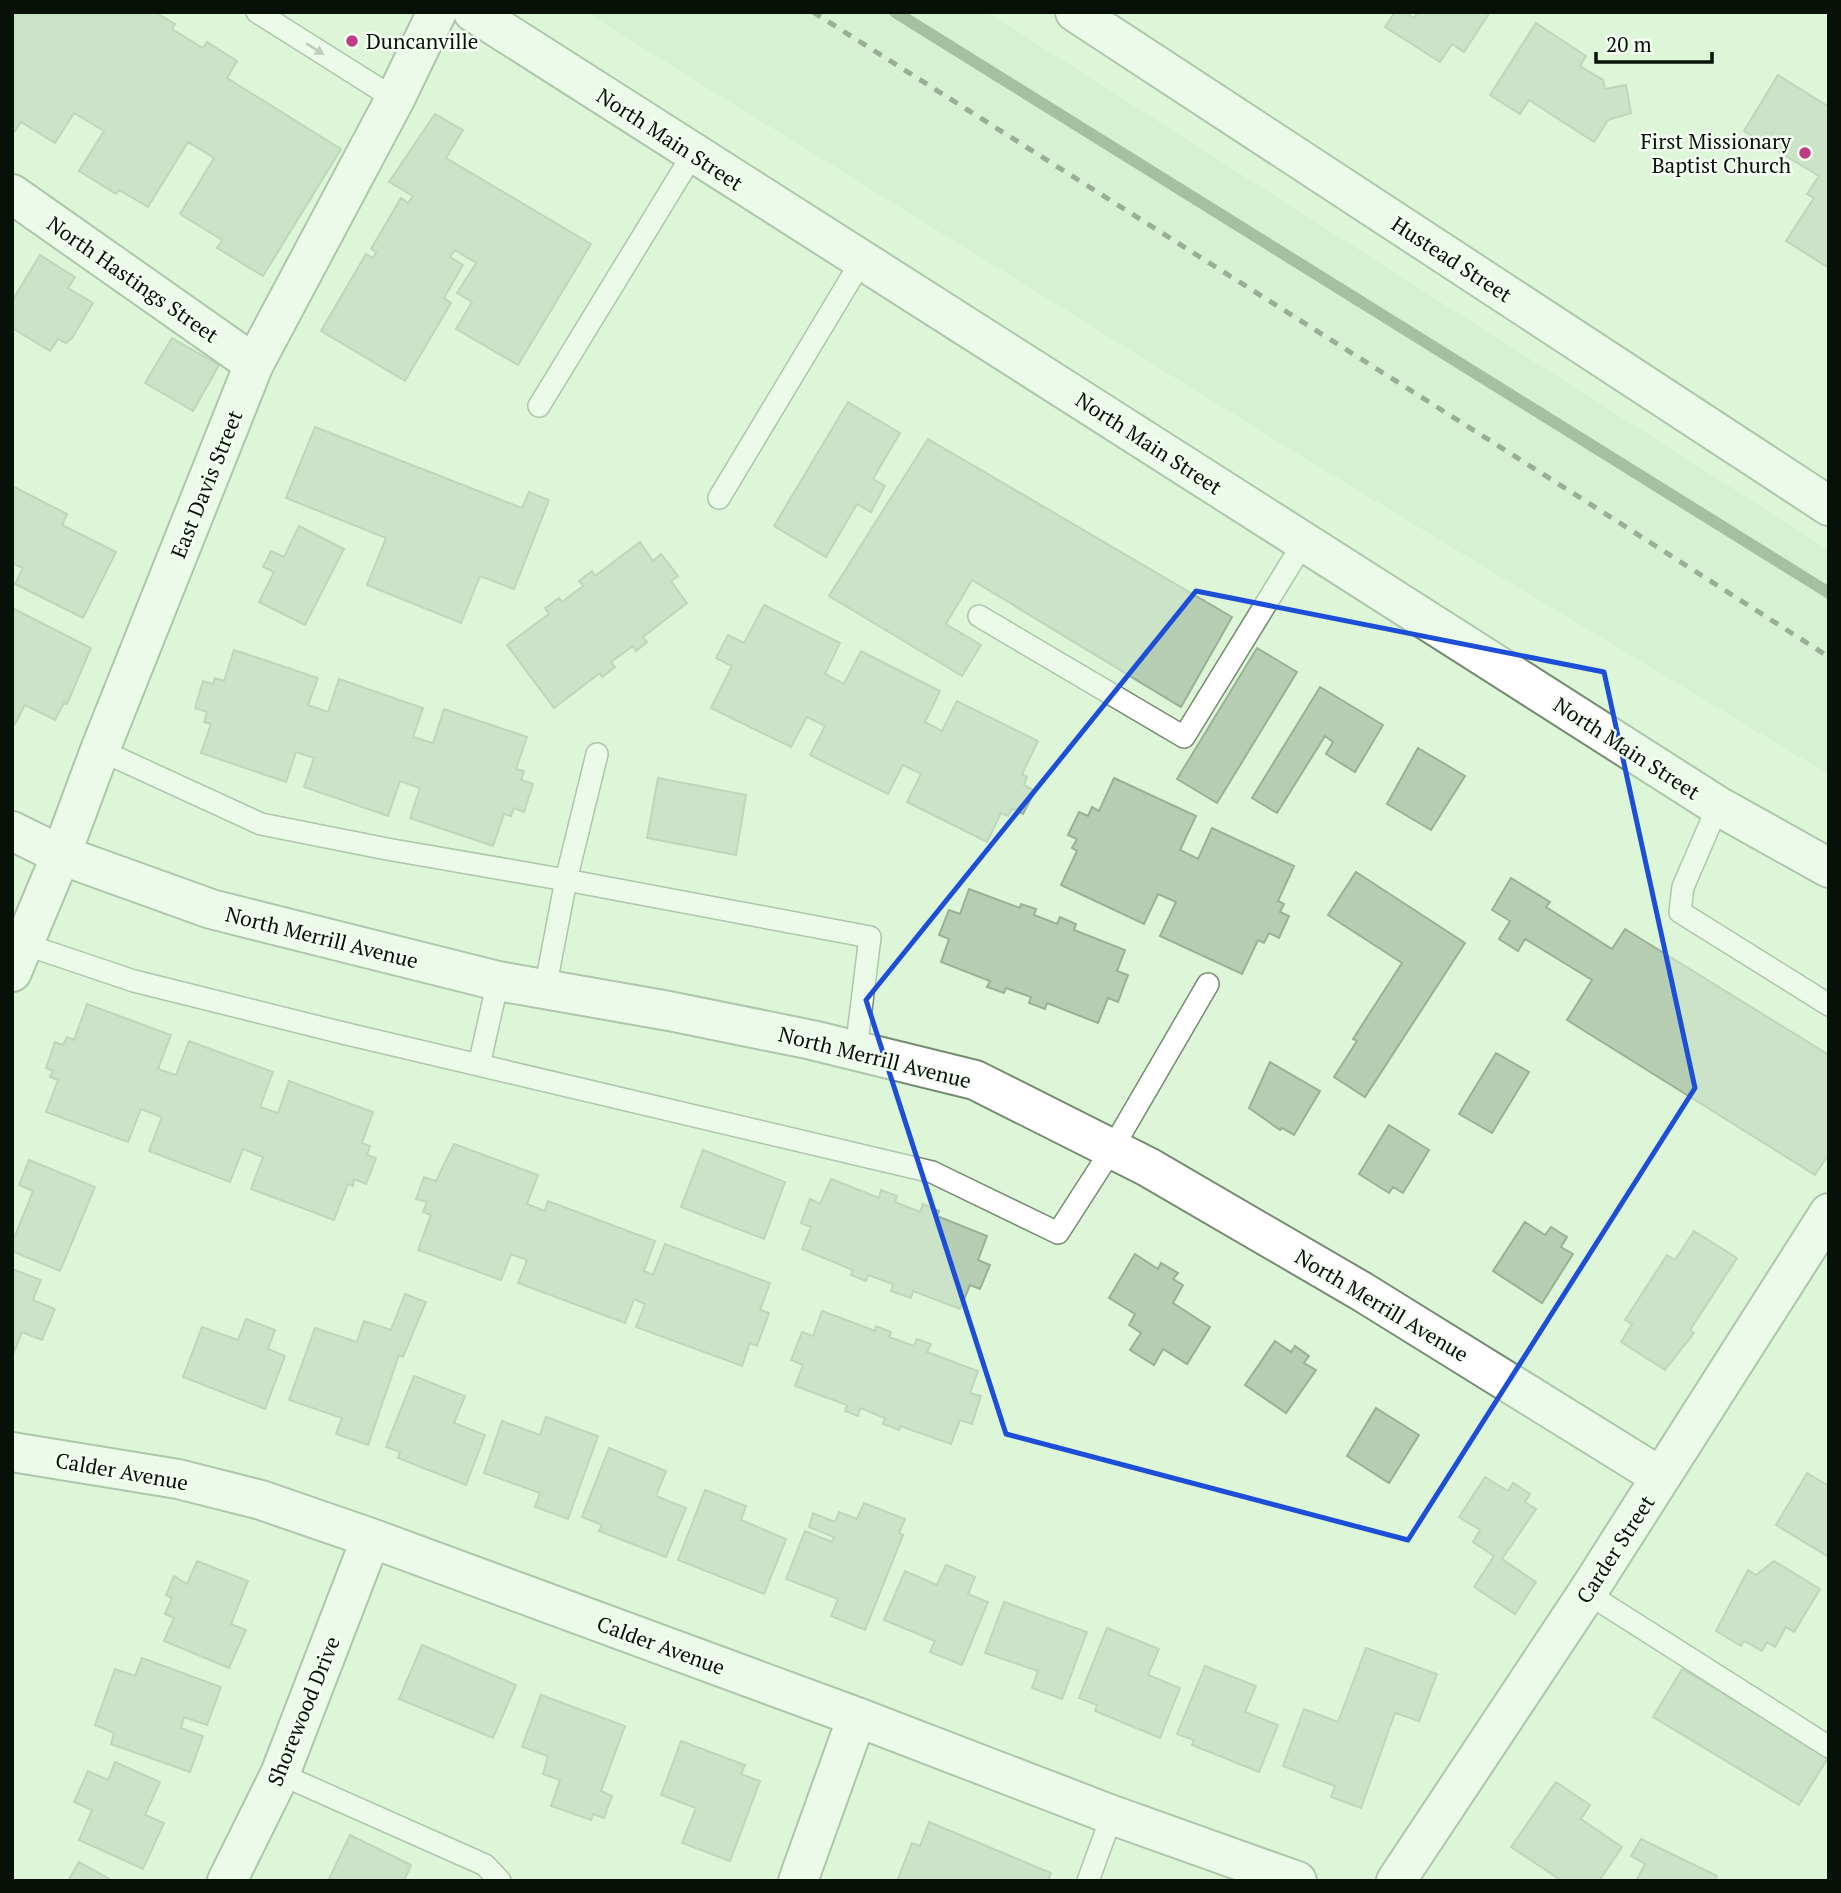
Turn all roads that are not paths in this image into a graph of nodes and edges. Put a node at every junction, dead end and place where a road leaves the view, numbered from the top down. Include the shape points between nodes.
1 (257, 12) edge
2 (436, 12) edge
3 (472, 12) edge
4 (1075, 12) edge
5 (395, 99) junction
6 (694, 154) junction
7 (12, 194) edge
8 (862, 260) junction
9 (254, 364) junction
10 (539, 406) dead end
11 (719, 498) dead end
12 (1829, 506) edge
13 (1304, 542) junction
14 (979, 616) dead end
15 (100, 750) junction
16 (597, 754) dead end
17 (1717, 806) junction
18 (12, 831) edge
19 (61, 855) junction
20 (1829, 868) edge
21 (566, 880) junction
22 (18, 958) edge
23 (498, 981) junction
24 (1208, 984) dead end
25 (545, 989) junction
26 (1829, 1005) edge
27 (856, 1050) junction
28 (479, 1065) junction
29 (1112, 1149) junction
30 (1829, 1213) edge
31 (12, 1452) edge
32 (1661, 1477) junction
33 (371, 1538) junction
34 (1587, 1593) junction
35 (857, 1717) junction
36 (1829, 1747) edge
37 (280, 1774) junction
38 (1112, 1815) junction
39 (227, 1881) edge
40 (500, 1881) edge
41 (798, 1881) edge
42 (1088, 1881) edge
43 (1297, 1881) edge
44 (1396, 1881) edge

1 -> 5 lane
2 - 5 street, East Davis Street
3 - 6 street, North Main Street
4 - 12 street, Hustead Street
5 - 9 street, East Davis Street
6 - 8 street, North Main Street
6 - 10 lane
7 - 9 street, North Hastings Street
8 - 11 lane
8 - 13 street, North Main Street
9 - 15 street, East Davis Street
13 - 14 lane via 1184,737
13 - 17 street, North Main Street
15 - 19 street, East Davis Street
15 - 21 lane via 261,824
16 - 21 lane
17 - 20 street, North Main Street
17 - 26 lane via 1683,887 1679,912
18 - 19 street, North Merrill Avenue
19 - 22 street, East Davis Street
19 - 23 street, North Merrill Avenue via 211,909
21 - 25 lane
21 - 27 lane via 870,937
22 - 28 lane via 134,981
23 - 25 street, North Merrill Avenue
23 - 28 lane
24 - 29 lane
25 - 27 street, North Merrill Avenue
27 - 29 street, North Merrill Avenue via 975,1080
28 - 29 lane via 932,1172 1058,1233
29 - 32 street, North Merrill Avenue via 1361,1291
30 - 32 street, Carder Street
31 - 33 street, Calder Avenue via 178,1479 261,1500
32 - 34 street, Carder Street
33 - 35 street, Calder Avenue
33 - 37 street, Shorewood Drive
34 - 36 lane
34 - 44 street, Carder Street
35 - 38 street, Calder Avenue
35 - 41 street
37 - 39 street, Shorewood Drive
37 - 40 lane via 485,1865
38 - 42 lane
38 - 43 street, Calder Avenue

